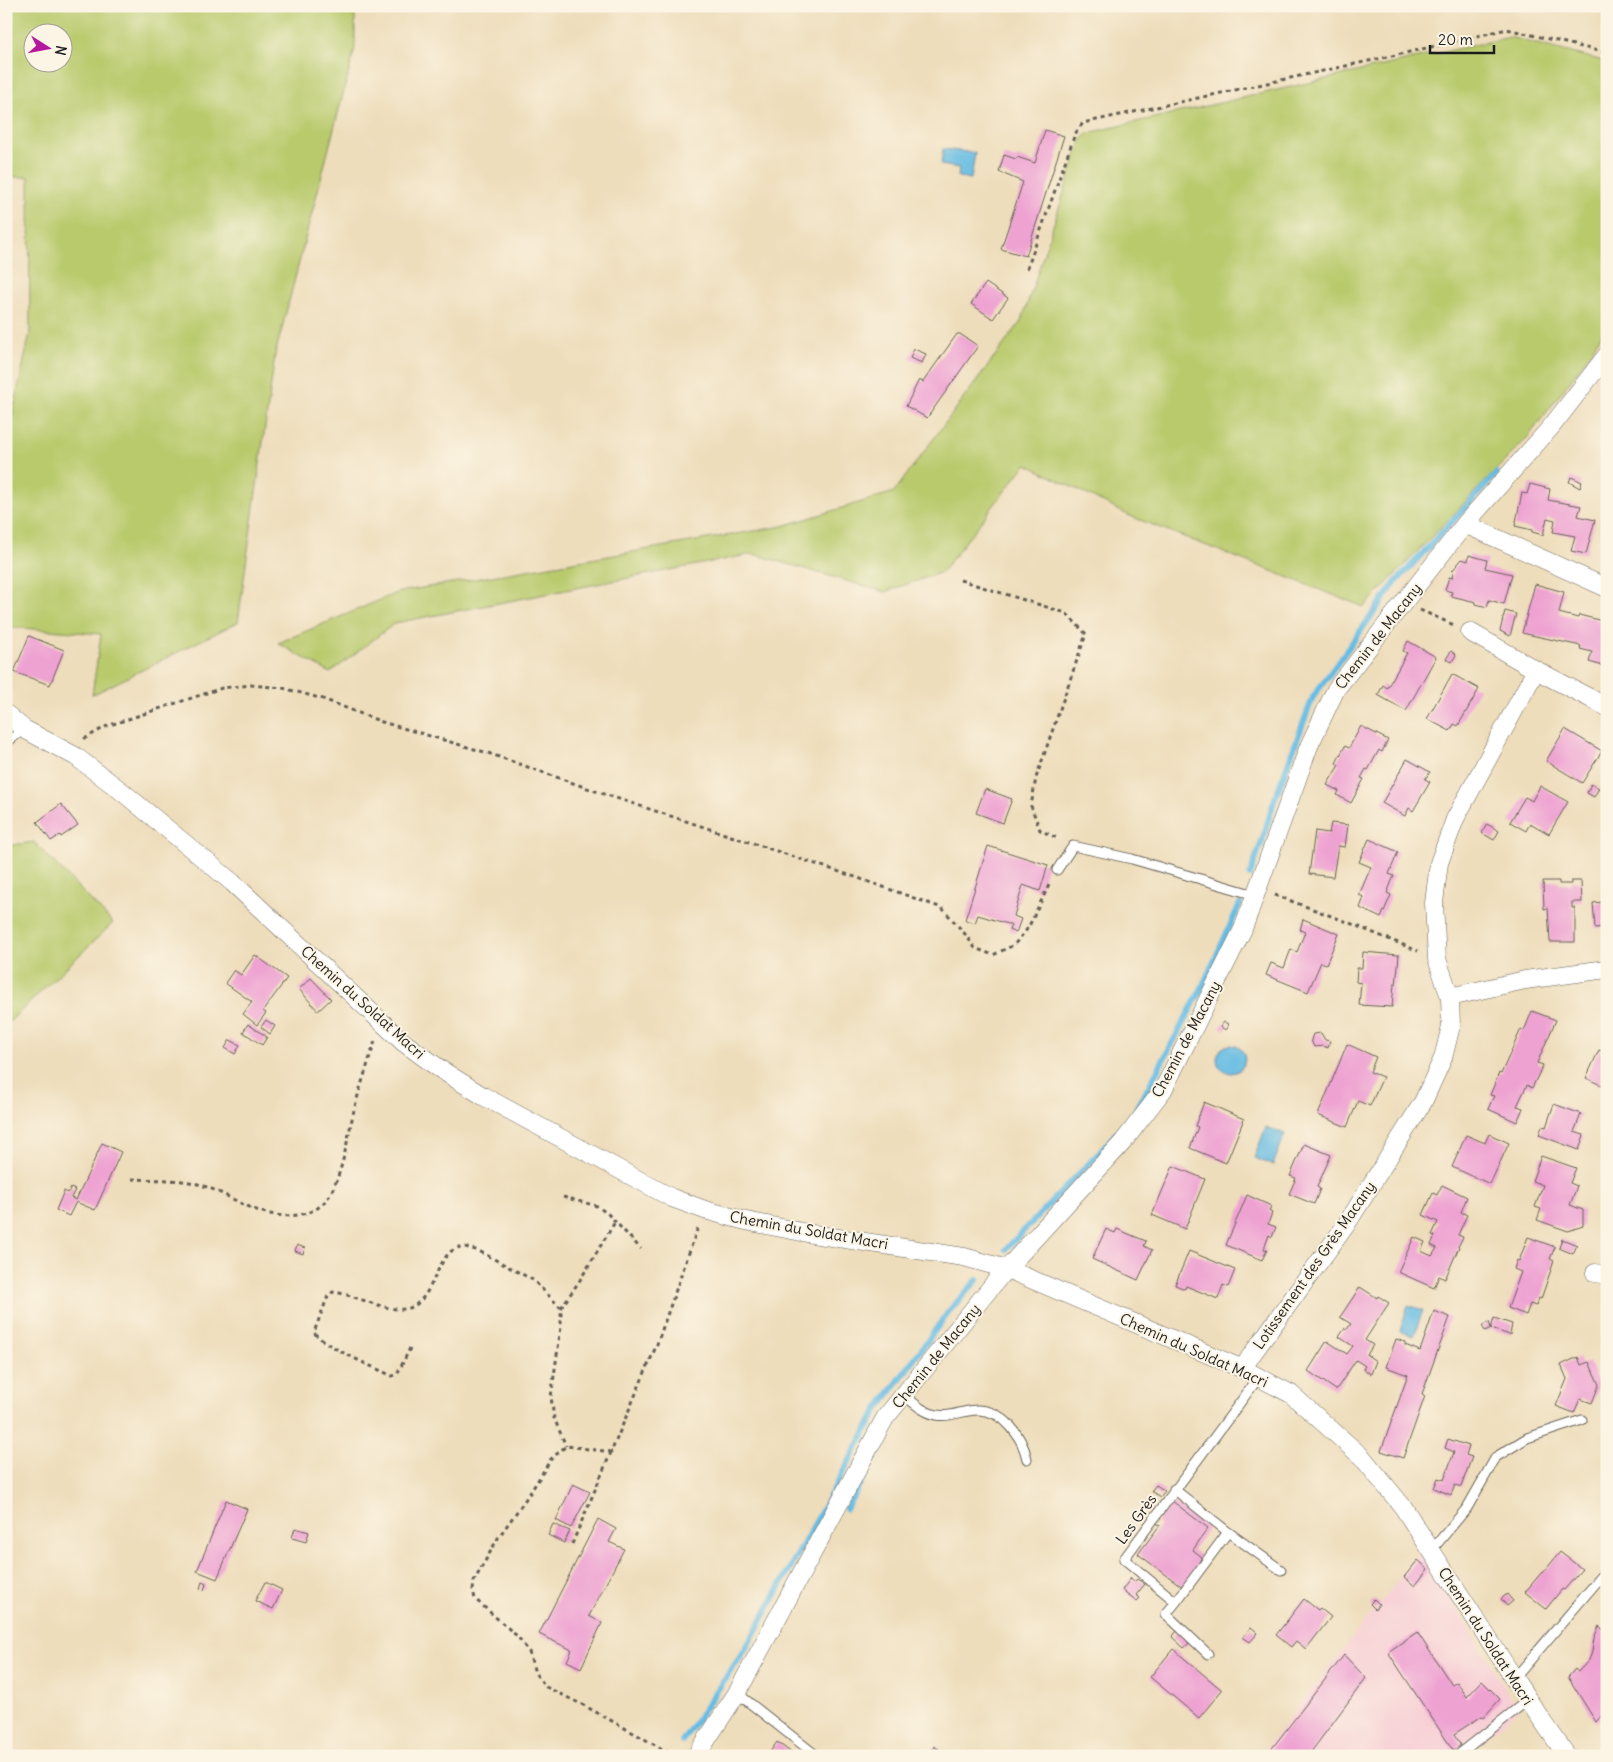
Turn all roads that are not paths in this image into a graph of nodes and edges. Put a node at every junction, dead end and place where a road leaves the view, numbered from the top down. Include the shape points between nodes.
1 (1607, 355) edge
2 (1465, 524) junction
3 (1607, 588) edge
4 (1470, 632) road end
5 (1536, 670) junction
6 (1607, 707) edge
7 (6, 714) edge
8 (24, 729) junction
9 (6, 743) edge
10 (1057, 870) road end
11 (1256, 892) junction
12 (1607, 969) edge
13 (1450, 997) junction
14 (1007, 1269) junction
15 (1243, 1369) junction
16 (1259, 1377) junction
17 (904, 1395) junction
18 (1582, 1420) dead end
19 (1027, 1459) dead end
20 (1174, 1489) junction
21 (1228, 1532) junction
22 (1431, 1550) junction
23 (1281, 1570) dead end
24 (1607, 1570) edge
25 (1176, 1602) junction
26 (1208, 1654) dead end
27 (1514, 1679) junction
28 (737, 1693) junction
29 (1528, 1700) junction
30 (696, 1756) edge
31 (817, 1756) edge
32 (1457, 1756) edge
33 (1567, 1756) edge

1 - 2 street, Chemin de Macany via 1552,427
2 - 3 street
2 - 11 street, Chemin de Macany via 1336,689 1308,746
4 - 5 street
5 - 6 street
5 - 13 street, Lotissement des Grès Macany via 1455,819 1439,863 1434,903 1437,959
7 - 8 street, Chemin du Soldat Macri
8 - 9 lane
8 - 14 street, Chemin du Soldat Macri via 75,756 120,790 232,883 403,1042 483,1096 672,1198 705,1210 812,1234 964,1257
10 - 11 lane via 1073,846
11 - 14 street, Chemin de Macany via 1243,929 1163,1090 1123,1142
12 - 13 street via 1525,980
13 - 15 street, Lotissement des Grès Macany via 1451,1026 1443,1058 1423,1102 1346,1226
14 - 15 street, Chemin du Soldat Macri
14 - 17 street, Chemin de Macany
15 - 16 street, Chemin du Soldat Macri
16 - 20 lane, Les Grès
16 - 22 street, Chemin du Soldat Macri via 1291,1394 1362,1457 1403,1507
17 - 19 lane via 921,1409 936,1415 979,1410 997,1415 1011,1425
17 - 28 street, Chemin de Macany via 885,1418
18 - 22 lane via 1528,1438 1496,1457 1467,1508
20 - 21 lane, Les Grès
20 - 25 lane, Les Grès via 1124,1559
21 - 23 lane, Les Grès
21 - 25 lane
22 - 27 street, Chemin du Soldat Macri via 1476,1629
24 - 27 lane
25 - 26 lane via 1166,1614
27 - 29 street, Chemin du Soldat Macri
28 - 30 street, Chemin de Macany
28 - 31 lane
29 - 32 lane
29 - 33 street, Chemin du Soldat Macri

